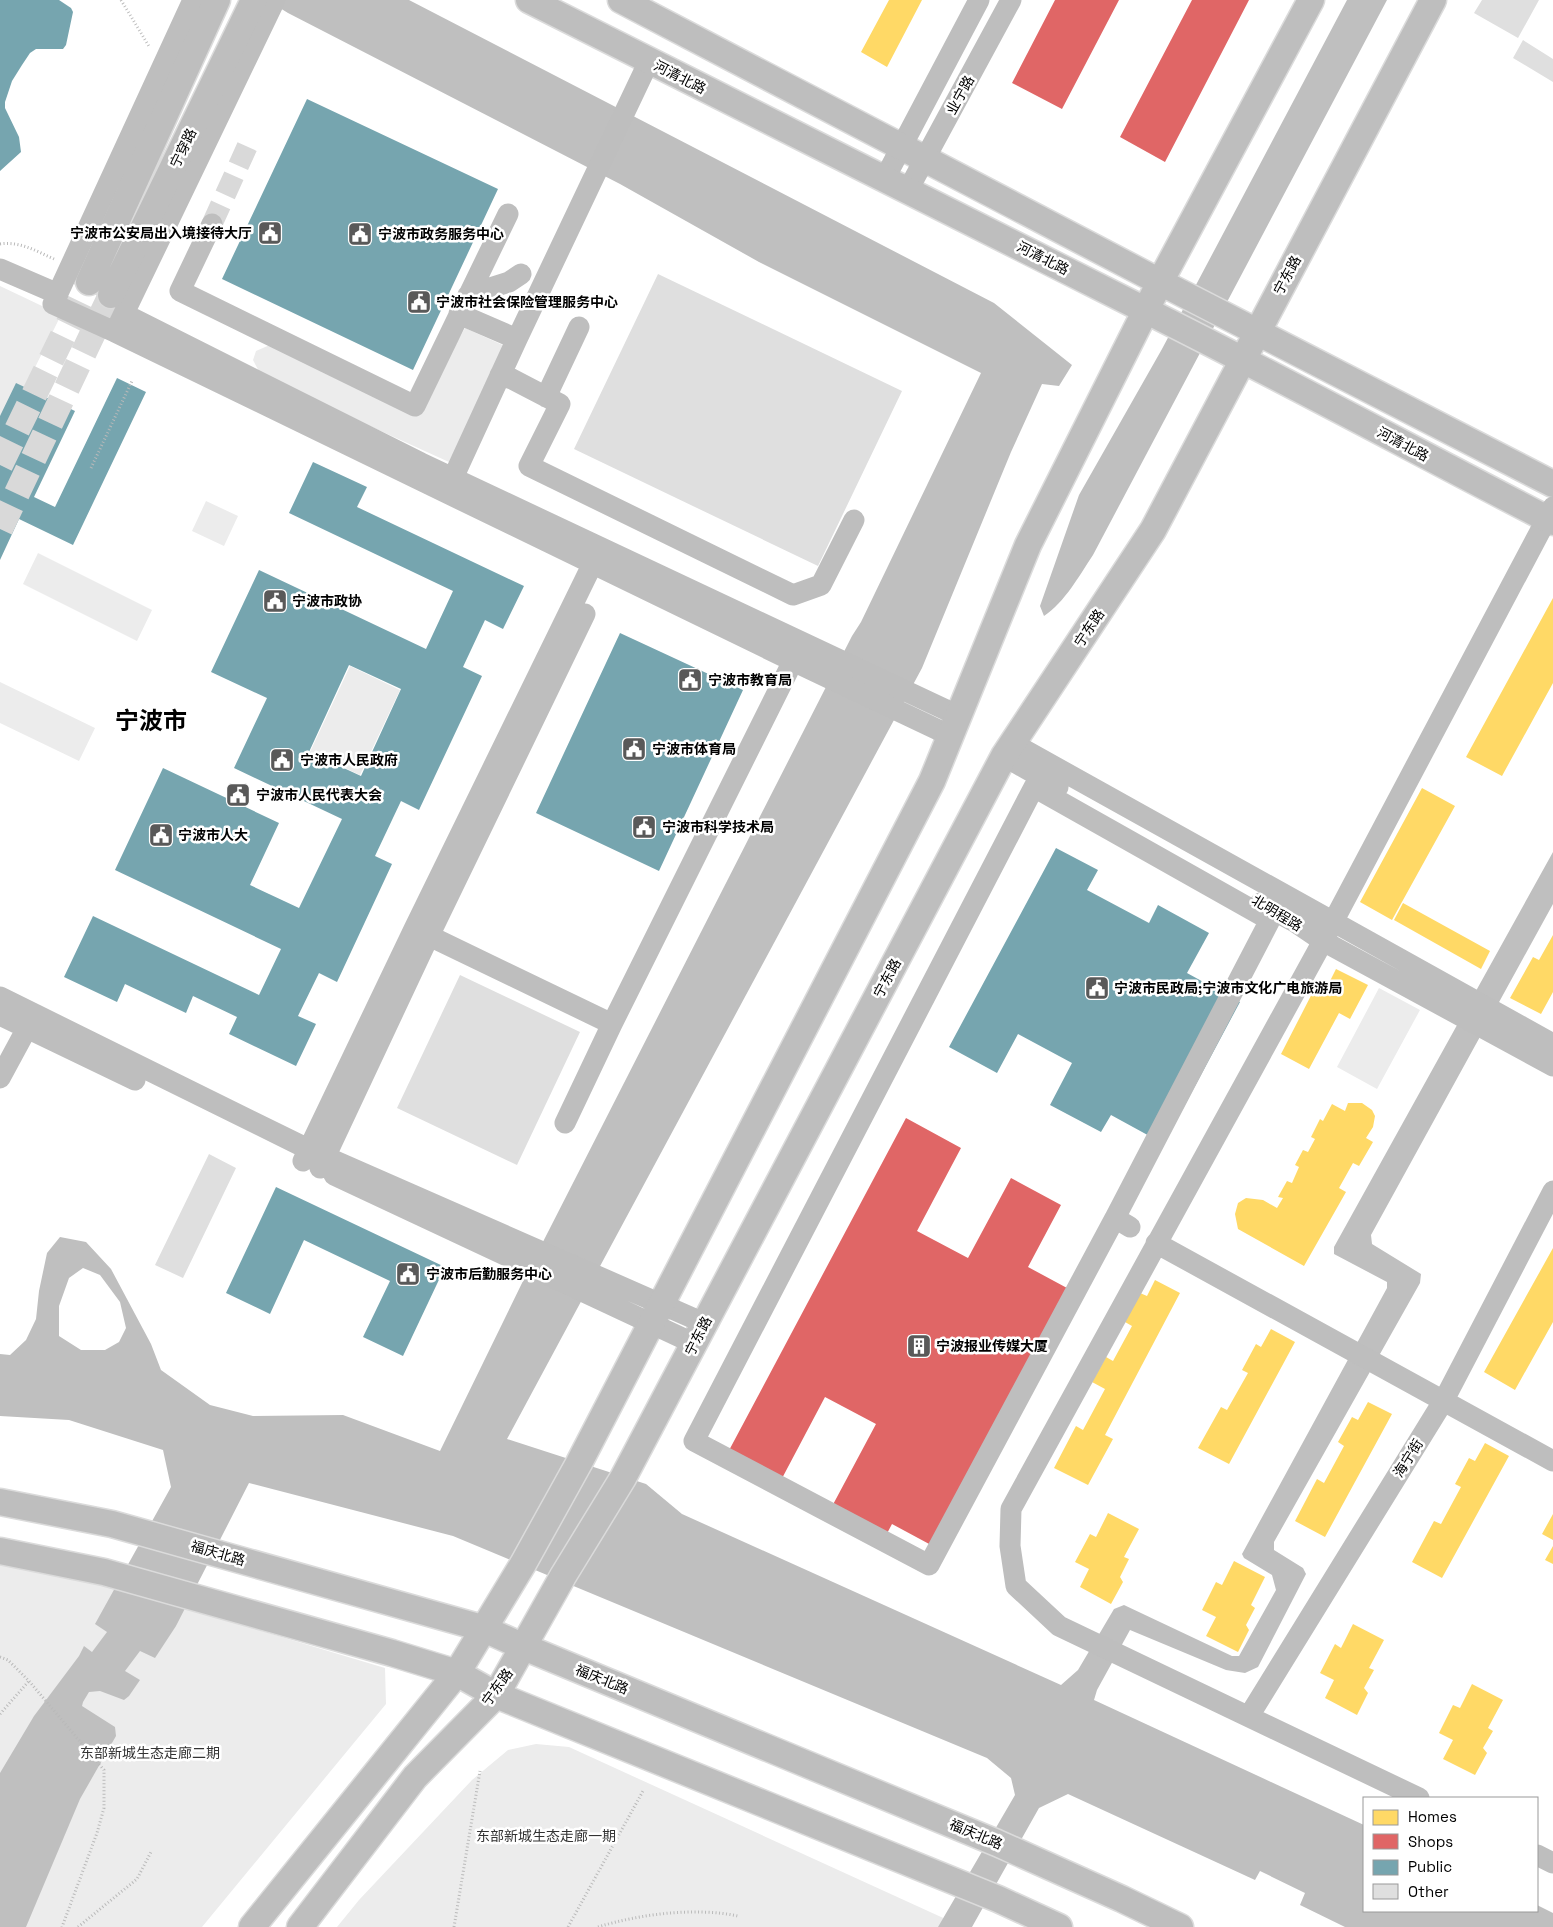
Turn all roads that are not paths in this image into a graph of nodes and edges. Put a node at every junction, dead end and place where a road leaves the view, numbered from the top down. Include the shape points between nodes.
1 (193, 0) edge
2 (217, 0) edge
3 (529, 0) edge
4 (621, 0) edge
5 (979, 0) edge
6 (1011, 0) edge
7 (1312, 0) edge
8 (1433, 0) edge
9 (262, 5) edge
10 (655, 64) junction
11 (901, 146) junction
12 (925, 159) junction
13 (884, 178) junction
14 (908, 190) junction
15 (508, 214) dead end
16 (212, 224) tunnel mouth
17 (0, 269) edge
18 (521, 274) dead end
19 (79, 275) junction
20 (1160, 282) junction
21 (58, 294) junction
22 (468, 295) junction
23 (1146, 310) junction
24 (117, 314) junction
25 (459, 314) junction
26 (579, 327) dead end
27 (1257, 331) junction
28 (516, 339) junction
29 (1242, 360) junction
30 (506, 377) junction
31 (546, 397) junction
32 (1553, 484) edge
33 (455, 488) junction
34 (1551, 516) edge
35 (854, 520) dead end
36 (603, 559) junction
37 (793, 661) junction
38 (955, 726) junction
39 (1008, 750) junction
40 (1328, 932) junction
41 (421, 933) junction
42 (0, 997) edge
43 (0, 1015) edge
44 (30, 1021) junction
45 (612, 1024) junction
46 (1553, 1044) edge
47 (1553, 1066) edge
48 (0, 1078) edge
49 (565, 1123) dead end
50 (314, 1158) junction
51 (1553, 1192) edge
52 (1123, 1222) joint
53 (1156, 1243) junction
54 (656, 1314) junction
55 (699, 1334) junction
56 (1444, 1400) junction
57 (1553, 1461) edge
58 (0, 1502) edge
59 (0, 1551) edge
60 (482, 1628) junction
61 (524, 1647) junction
62 (456, 1673) junction
63 (496, 1694) junction
64 (1249, 1716) junction
65 (1418, 1797) edge
66 (1538, 1856) edge
67 (1553, 1863) edge
68 (252, 1927) edge
69 (300, 1927) edge
70 (1059, 1927) edge
71 (1180, 1927) edge

1 - 19 street via 162,68
2 - 19 main road
3 - 10 main road, 河清北路
4 - 11 main road
5 - 11 street, 业宁路
6 - 12 street, 业宁路
7 - 20 main road
8 - 27 main road, 宁东路
9 - 24 main road, 宁穿路
10 - 13 main road, 河清北路
10 - 28 street
10 - 30 street
11 - 12 main road
11 - 13 street, 业宁路
12 - 14 street, 业宁路
12 - 20 main road
13 - 14 main road, 河清北路
14 - 23 main road, 河清北路
15 - 22 street
16 - 25 street via 180,291 415,406
17 - 21 street
18 - 22 street via 509,282
19 - 21 street
20 - 23 main road
20 - 27 main road
21 - 24 street via 53,304
22 - 25 street
23 - 29 main road, 河清北路
23 - 38 main road via 1028,545
24 - 33 street
25 - 28 street
26 - 31 street
27 - 29 main road, 宁东路
27 - 32 main road
28 - 30 street
29 - 34 main road, 河清北路
29 - 39 main road, 宁东路 via 1153,530
30 - 31 street
30 - 33 street
31 - 35 street via 560,404 529,466 793,595 821,585
33 - 36 street
34 - 40 street
36 - 37 street
36 - 38 street
36 - 41 street
37 - 38 street
37 - 45 street
38 - 54 main road via 928,790
39 - 40 street, 北明程路 via 1295,922
39 - 55 main road, 宁东路
40 - 46 street, 北明程路
40 - 47 street, 北明程路
40 - 53 street
41 - 45 street
41 - 50 street
42 - 44 street
43 - 44 street
44 - 48 street
44 - 50 street
45 - 49 street
50 - 54 street
51 - 56 street, 海宁街
52 - 52 street via 929,1565 694,1441 1034,787 1270,920
53 - 56 street
53 - 64 street via 1011,1509 1010,1546 1016,1586 1059,1626
54 - 55 street
54 - 60 main road via 579,1463 523,1564
55 - 61 main road, 宁东路 via 623,1478
56 - 57 street
56 - 64 street, 海宁街
58 - 60 main road, 福庆北路 via 112,1524
59 - 62 main road via 104,1572
60 - 61 main road, 福庆北路
60 - 62 main road
61 - 63 main road, 宁东路
61 - 71 main road, 福庆北路 via 997,1842
62 - 63 main road
62 - 68 main road
63 - 69 main road, 宁东路 via 415,1777
63 - 70 main road via 998,1899
64 - 65 street
66 - 67 street

